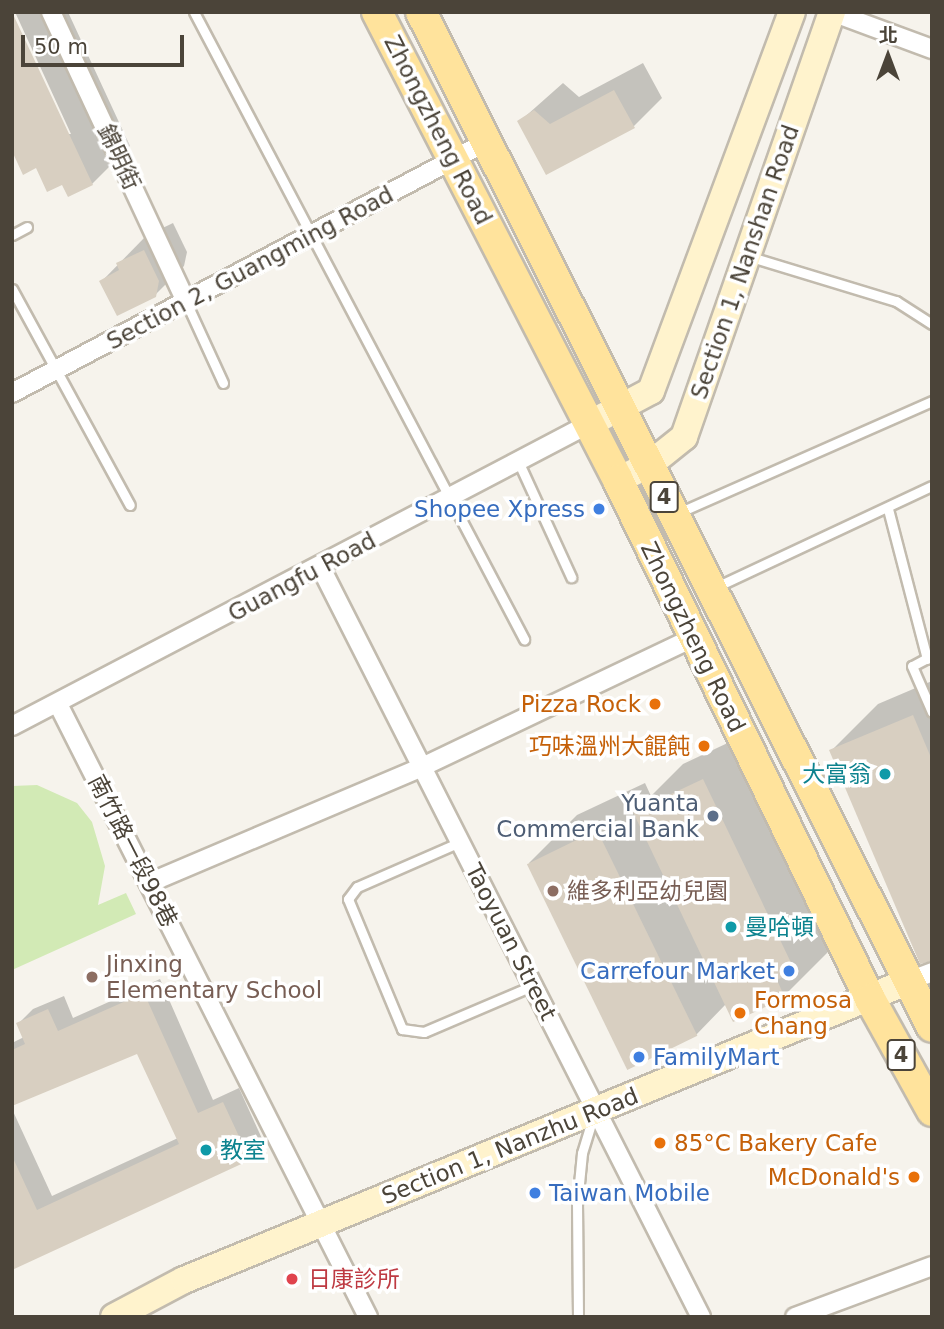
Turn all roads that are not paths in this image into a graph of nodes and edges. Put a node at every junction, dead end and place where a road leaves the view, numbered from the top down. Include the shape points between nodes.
1 (51, 12) edge
2 (194, 12) edge
3 (377, 12) edge
4 (421, 12) edge
5 (792, 12) edge
6 (832, 12) edge
7 (932, 49) edge
8 (488, 141) junction
9 (453, 159) junction
10 (27, 227) dead end
11 (12, 235) edge
12 (313, 235) junction
13 (749, 256) junction
14 (12, 289) edge
15 (186, 302) junction
16 (932, 324) edge
17 (57, 371) junction
18 (223, 383) dead end
19 (12, 393) edge
20 (932, 401) edge
21 (620, 408) junction
22 (589, 424) junction
23 (518, 461) junction
24 (649, 465) junction
25 (618, 480) junction
26 (932, 486) edge
27 (449, 498) junction
28 (130, 505) dead end
29 (888, 509) junction
30 (674, 516) junction
31 (321, 568) junction
32 (571, 577) dead end
33 (711, 590) junction
34 (692, 638) junction
35 (524, 639) dead end
36 (929, 658) edge
37 (58, 704) junction
38 (932, 712) edge
39 (12, 726) edge
40 (422, 767) junction
41 (460, 842) junction
42 (149, 883) junction
43 (920, 976) edge
44 (532, 986) junction
45 (870, 999) junction
46 (932, 1027) edge
47 (596, 1110) junction
48 (932, 1111) edge
49 (321, 1223) junction
50 (932, 1266) edge
51 (114, 1317) edge
52 (368, 1317) edge
53 (578, 1317) edge
54 (701, 1317) edge
55 (795, 1317) edge

1 - 15 street, 錦明街
2 - 12 lane
3 - 9 main road, Zhongzheng Road / 4
4 - 8 main road, Zhongzheng Road / 4
5 - 21 street, Section 1, Nanshan Road via 651,391
6 - 7 street
6 - 13 street, Section 1, Nanshan Road
8 - 9 street, Section 2, Guangming Road
8 - 21 main road, Zhongzheng Road / 4
9 - 12 street, Section 2, Guangming Road
9 - 22 main road, Zhongzheng Road / 4
10 - 11 lane
12 - 15 street, Section 2, Guangming Road
12 - 27 lane
13 - 16 lane via 896,301
13 - 24 street, Section 1, Nanshan Road via 684,437
14 - 17 lane
15 - 17 street, Section 2, Guangming Road
15 - 18 lane
17 - 19 street, Section 2, Guangming Road
17 - 28 lane
20 - 30 lane
21 - 22 street, Section 1, Nanshan Road
21 - 24 main road, Zhongzheng Road / 4
22 - 23 street, Guangfu Road
22 - 25 main road, Zhongzheng Road / 4
23 - 27 street, Guangfu Road
23 - 32 lane
24 - 25 street, Section 1, Nanshan Road
24 - 30 main road, Zhongzheng Road / 4
25 - 34 main road, Zhongzheng Road / 4
26 - 29 lane
27 - 31 street, Guangfu Road
27 - 35 lane
29 - 33 lane
29 - 36 lane
30 - 33 main road, Zhongzheng Road / 4
31 - 37 street, Guangfu Road
31 - 40 street, Taoyuan Street
33 - 43 main road, Zhongzheng Road / 4
34 - 40 street
34 - 45 main road, Zhongzheng Road / 4
36 - 38 lane via 912,666
37 - 39 street, Guangfu Road
37 - 42 street, 南竹路一段98巷
40 - 41 street, Taoyuan Street
40 - 42 street
41 - 44 street, Taoyuan Street
41 - 44 lane via 357,887 348,898 402,1029 424,1032
42 - 49 street, 南竹路一段98巷
43 - 45 street, Section 1, Nanzhu Road
43 - 46 main road, Zhongzheng Road / 4
44 - 47 street, Taoyuan Street
45 - 47 street, Section 1, Nanzhu Road
45 - 48 main road, Zhongzheng Road / 4
47 - 49 street, Section 1, Nanzhu Road
47 - 53 lane via 582,1153 577,1204
47 - 54 street, Taoyuan Street
49 - 51 street, Section 1, Nanzhu Road via 184,1280
49 - 52 street, 南竹路一段98巷
50 - 55 street

